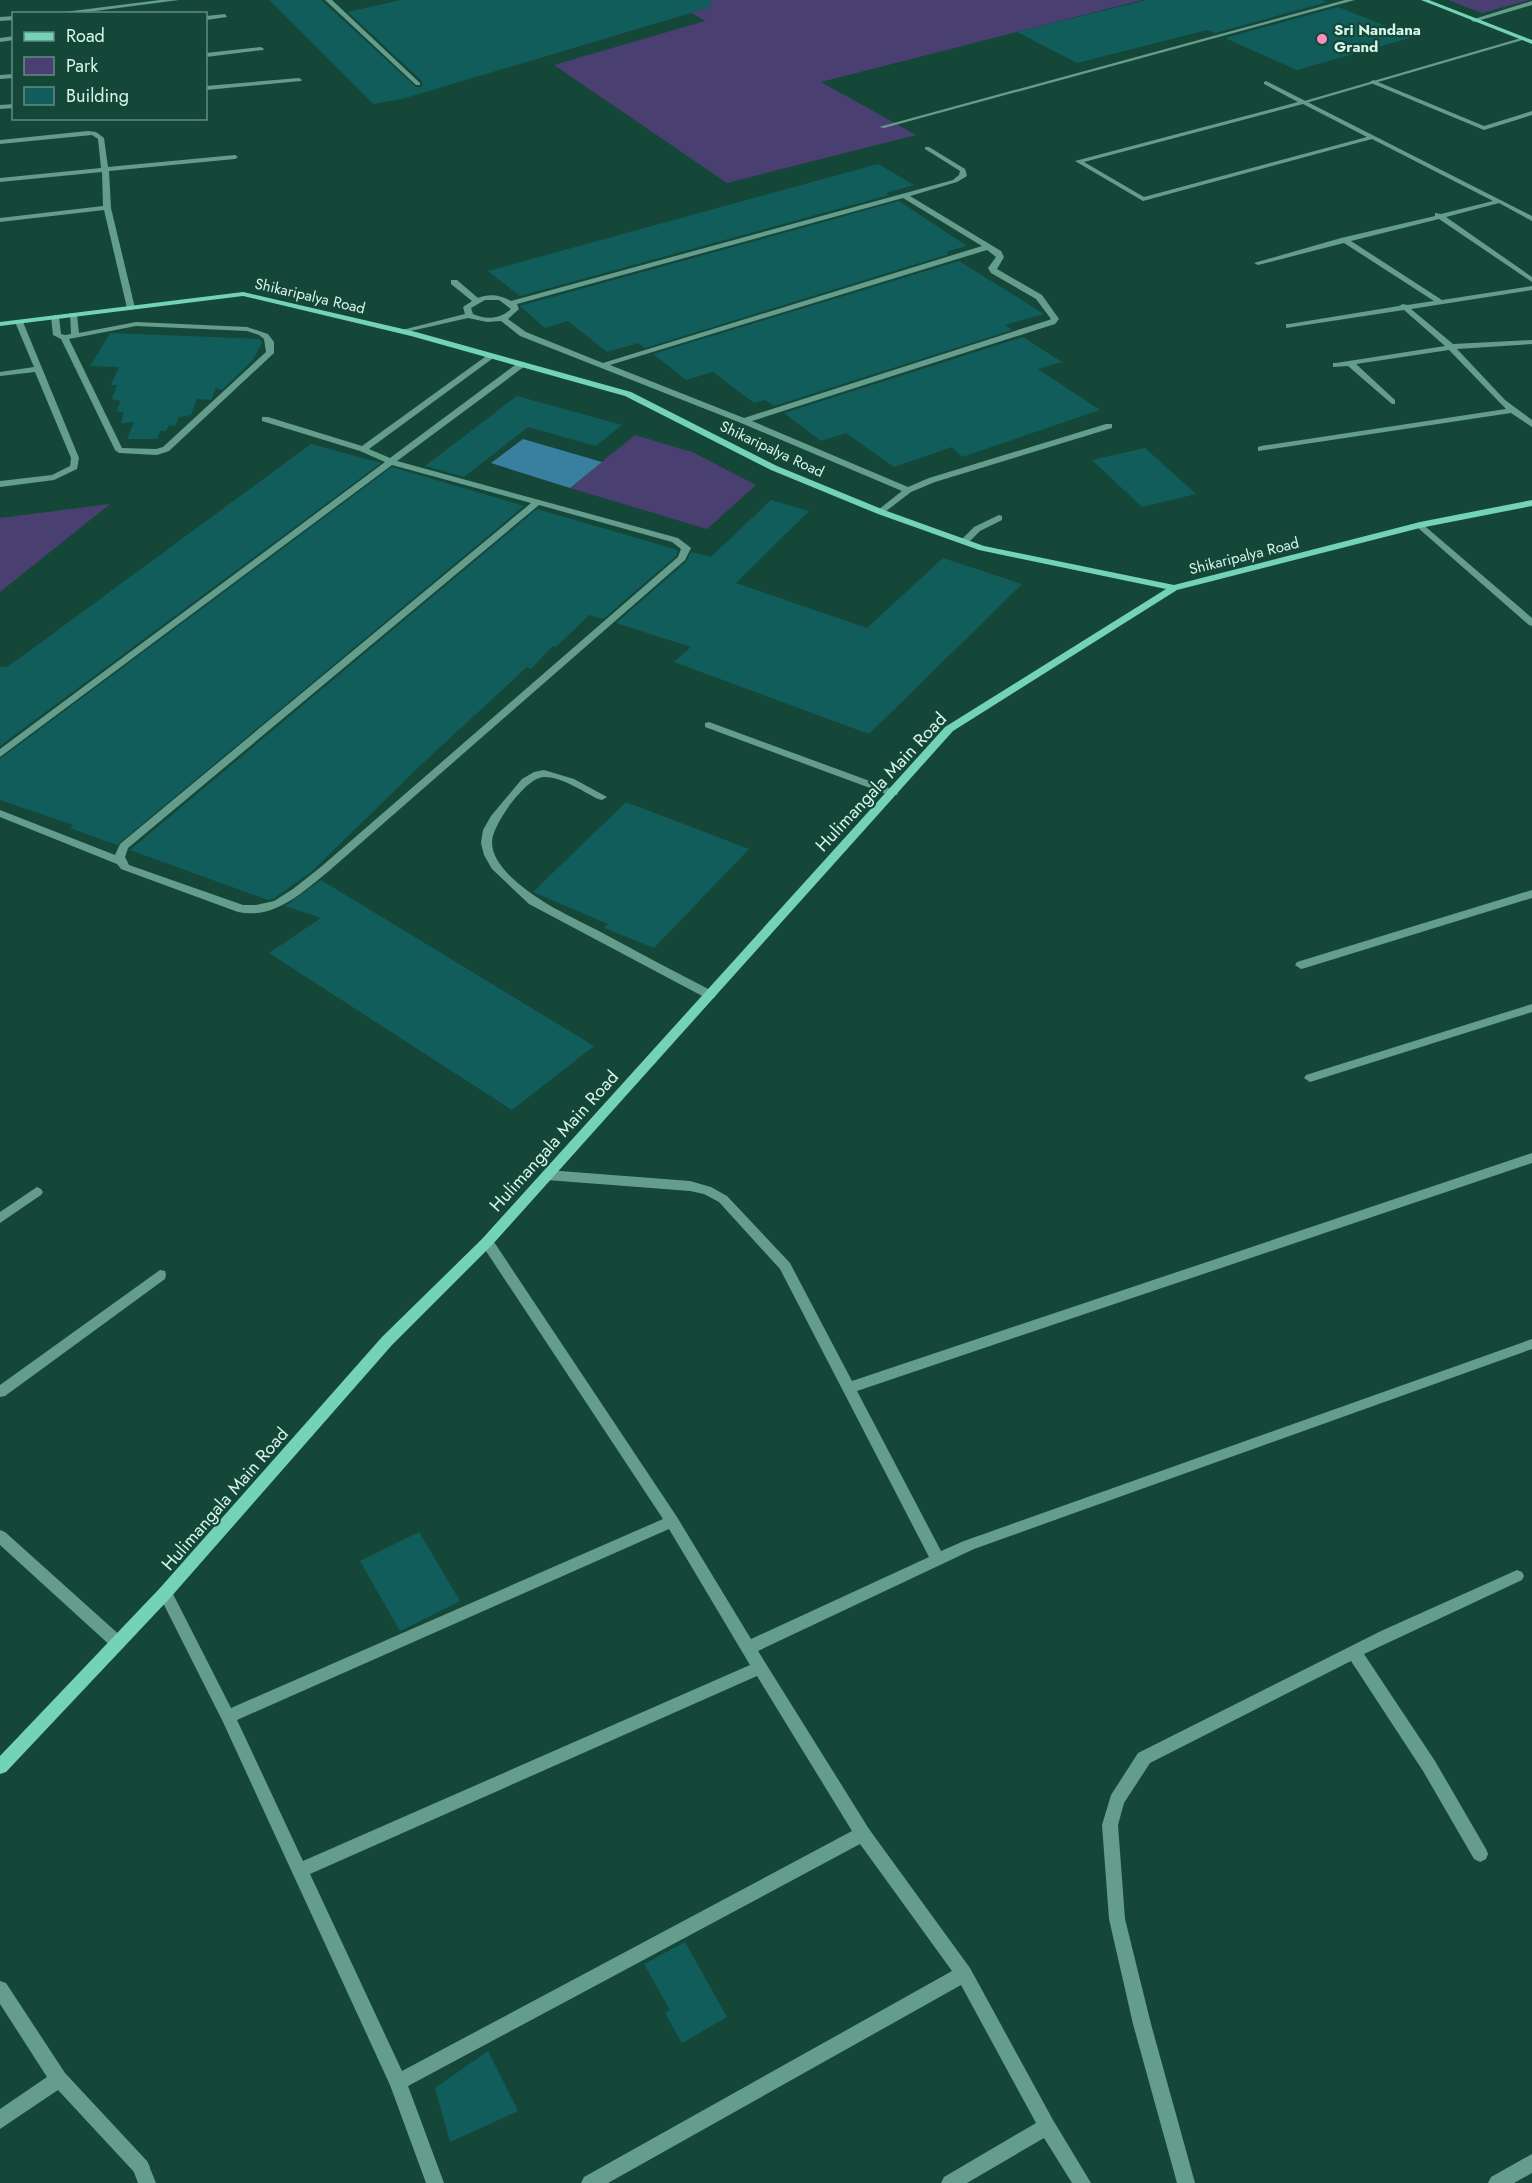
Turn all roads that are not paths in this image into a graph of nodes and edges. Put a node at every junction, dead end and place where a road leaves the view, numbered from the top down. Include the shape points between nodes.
1 (176, 0) edge
2 (328, 0) edge
3 (1352, 0) edge
4 (1424, 0) edge
5 (1532, 3) edge
6 (69, 12) edge
7 (225, 16) dead end
8 (207, 18) edge
9 (1474, 20) junction
10 (1523, 39) junction
11 (1532, 42) edge
12 (261, 50) dead end
13 (207, 55) edge
14 (299, 80) dead end
15 (1373, 82) junction
16 (1266, 83) dead end
17 (418, 84) dead end
18 (207, 88) edge
19 (0, 95) edge
20 (1304, 102) junction
21 (1, 107) edge
22 (1532, 113) edge
23 (882, 127) dead end
24 (1373, 137) junction
25 (0, 142) edge
26 (927, 148) dead end
27 (235, 157) dead end
28 (105, 169) junction
29 (0, 180) edge
30 (904, 195) junction
31 (1500, 201) junction
32 (106, 208) junction
33 (1438, 215) junction
34 (1532, 219) edge
35 (0, 220) edge
36 (1344, 240) junction
37 (988, 247) junction
38 (1258, 263) dead end
39 (1532, 280) edge
40 (454, 282) dead end
41 (1532, 288) edge
42 (476, 300) junction
43 (1439, 301) junction
44 (512, 303) junction
45 (1403, 306) junction
46 (131, 308) junction
47 (73, 315) junction
48 (469, 315) junction
49 (55, 317) junction
50 (502, 318) junction
51 (19, 322) junction
52 (0, 324) edge
53 (1289, 326) dead end
54 (402, 331) junction
55 (75, 334) junction
56 (64, 338) junction
57 (1532, 342) edge
58 (1451, 347) junction
59 (492, 356) junction
60 (1350, 363) junction
61 (522, 364) junction
62 (603, 365) junction
63 (1336, 365) dead end
64 (39, 369) junction
65 (0, 374) edge
66 (1392, 402) dead end
67 (1513, 410) junction
68 (265, 419) dead end
69 (744, 421) junction
70 (1532, 424) edge
71 (1109, 426) dead end
72 (363, 449) junction
73 (1260, 449) dead end
74 (391, 462) junction
75 (0, 484) edge
76 (908, 490) junction
77 (538, 502) junction
78 (1531, 503) edge
79 (881, 512) junction
80 (999, 518) dead end
81 (1420, 525) junction
82 (964, 542) junction
83 (1174, 588) junction
84 (1532, 622) edge
85 (709, 725) dead end
86 (0, 754) edge
87 (892, 793) junction
88 (602, 797) dead end
89 (0, 813) edge
90 (120, 861) junction
91 (1532, 894) edge
92 (1301, 965) dead end
93 (710, 995) junction
94 (1532, 1008) edge
95 (1310, 1078) dead end
96 (1532, 1158) edge
97 (547, 1176) junction
98 (38, 1192) dead end
99 (0, 1218) edge
100 (487, 1242) junction
101 (160, 1275) dead end
102 (1532, 1344) edge
103 (849, 1388) junction
104 (0, 1392) edge
105 (672, 1521) junction
106 (0, 1536) edge
107 (938, 1560) junction
108 (1517, 1576) dead end
109 (165, 1593) junction
110 (118, 1643) junction
111 (748, 1648) junction
112 (1354, 1652) junction
113 (759, 1668) junction
114 (228, 1717) junction
115 (0, 1767) edge
116 (863, 1834) junction
117 (1480, 1854) dead end
118 (299, 1871) junction
119 (964, 1974) junction
120 (0, 1989) edge
121 (59, 2079) junction
122 (398, 2082) junction
123 (0, 2121) edge
124 (1047, 2126) junction
125 (1532, 2163) edge
126 (144, 2175) edge
127 (435, 2183) edge
128 (590, 2183) edge
129 (950, 2183) edge
130 (1083, 2183) edge
131 (1186, 2183) edge
132 (1497, 2183) edge

1 - 6 street
2 - 17 street
3 - 23 street
4 - 9 street
5 - 9 street
7 - 8 street
9 - 10 street
10 - 11 street
10 - 15 street
12 - 13 street
14 - 18 street
15 - 20 street
15 - 22 street via 1484,128
16 - 20 street
19 - 21 street
20 - 24 street
20 - 24 street via 1078,161 1143,199
24 - 31 street
25 - 28 street via 94,133 100,138
26 - 30 street via 963,170 963,176
27 - 28 street
28 - 29 street
28 - 32 street
30 - 37 street
30 - 44 street
31 - 33 street
31 - 34 street
32 - 35 street
32 - 46 street
33 - 36 street
33 - 39 street
36 - 38 street
36 - 43 street
37 - 62 street
37 - 69 street via 1000,257 992,268 994,271 1039,297 1055,319 1052,322
40 - 42 street
41 - 43 street
42 - 44 street via 500,298
42 - 48 street via 467,307
43 - 45 street
44 - 50 street via 513,313
45 - 53 street
45 - 58 street
46 - 47 street, Shikaripalya Road
46 - 54 street, Shikaripalya Road via 243,294
47 - 49 street, Shikaripalya Road
47 - 55 street
48 - 50 street
48 - 54 street
49 - 51 street, Shikaripalya Road
49 - 56 street via 57,335
50 - 62 street via 523,334
51 - 52 street, Shikaripalya Road
51 - 64 street
54 - 59 street, Shikaripalya Road
55 - 56 street
55 - 56 street via 136,324 247,329 264,333 272,345 270,353 166,449 157,452 119,450
57 - 58 street
58 - 60 street
58 - 67 street
59 - 61 street, Shikaripalya Road
59 - 72 street
60 - 63 street
60 - 66 street
61 - 74 street
61 - 79 street, Shikaripalya Road via 628,394 774,468
62 - 69 street
64 - 65 street
64 - 75 street via 75,458 74,467 54,477
67 - 70 street
67 - 73 street
68 - 72 street
69 - 76 street
71 - 76 street
72 - 74 street
74 - 77 street
74 - 86 street
76 - 79 street
77 - 90 street via 124,846
77 - 90 street via 675,540 686,548 685,554 326,868 275,907 242,909 125,867
78 - 81 street, Shikaripalya Road
79 - 82 street, Shikaripalya Road
80 - 82 street via 977,529
81 - 83 street, Shikaripalya Road
81 - 84 street
82 - 83 street, Shikaripalya Road
83 - 87 street, Hulimangala Main Road via 949,729
85 - 87 street
87 - 93 street, Hulimangala Main Road
88 - 93 street via 551,774 538,774 527,781 504,806 485,836 495,867 533,901
89 - 90 street
91 - 92 street
93 - 97 street, Hulimangala Main Road
94 - 95 street
96 - 103 street
97 - 100 street, Hulimangala Main Road
97 - 103 street via 690,1185 723,1199 785,1266
98 - 99 street
100 - 105 street
100 - 109 street, Hulimangala Main Road via 387,1341
101 - 104 street
102 - 107 street via 969,1545
103 - 107 street
105 - 111 street
105 - 114 street
106 - 110 street
107 - 111 street
108 - 112 street
109 - 110 street, Hulimangala Main Road
109 - 114 street
110 - 115 street, Hulimangala Main Road
111 - 113 street
112 - 117 street via 1429,1766
112 - 131 street via 1144,1758 1117,1800 1110,1825 1117,1919
113 - 116 street
113 - 118 street
114 - 118 street
116 - 119 street
116 - 122 street
118 - 122 street
119 - 124 street
119 - 128 street
120 - 121 street
121 - 123 street
121 - 126 street
122 - 127 street
124 - 129 street
124 - 130 street
125 - 132 street

